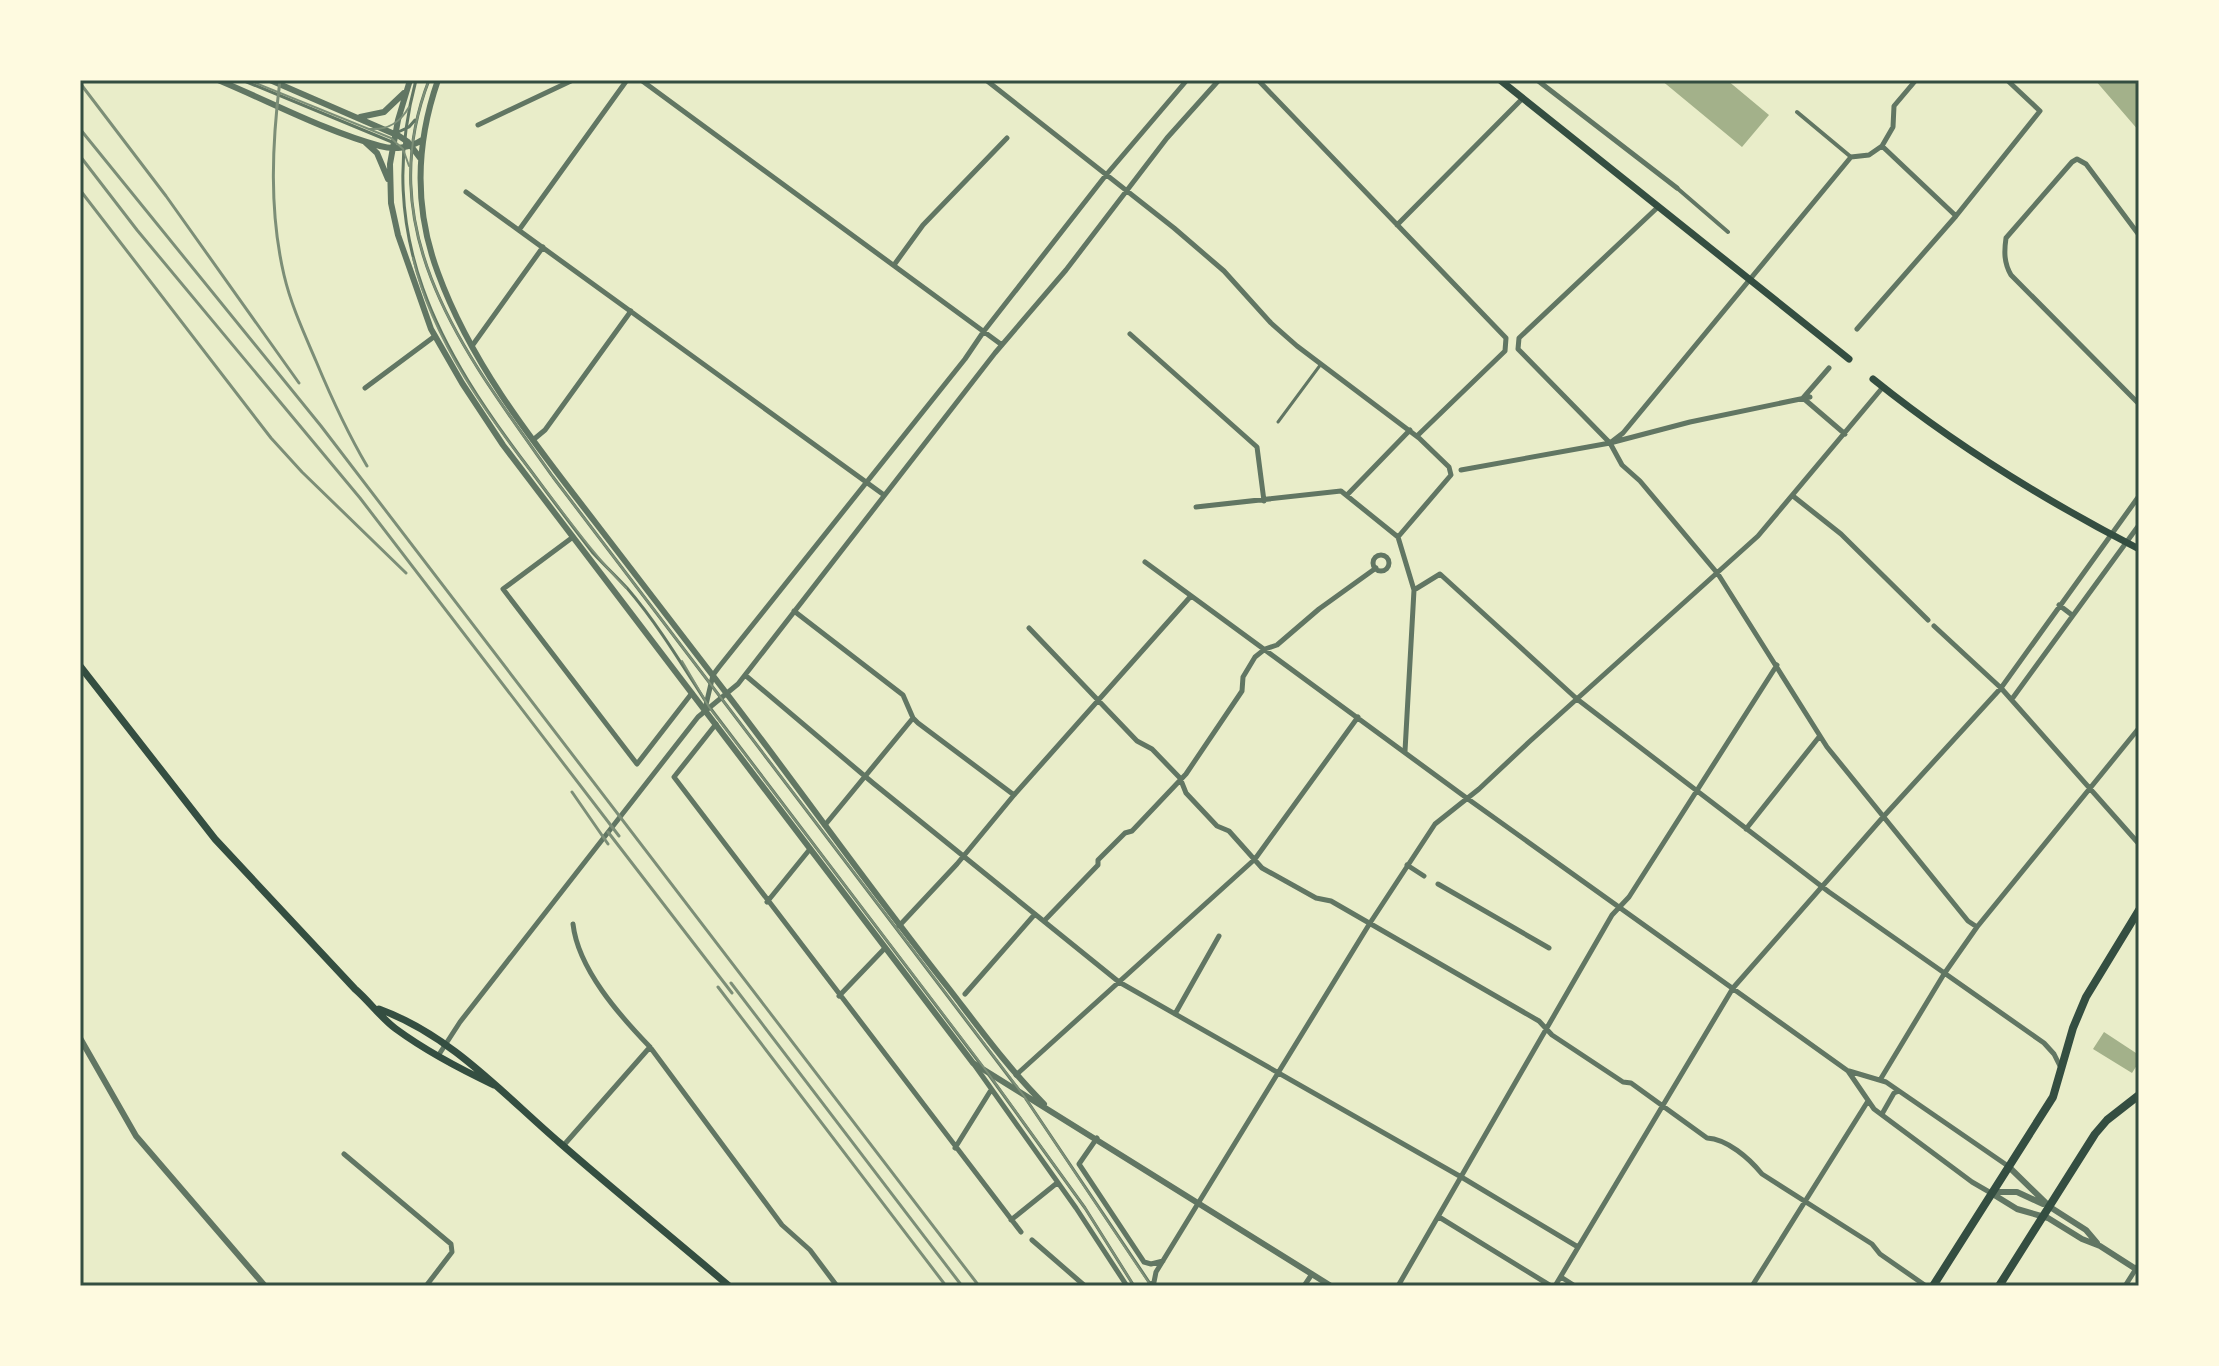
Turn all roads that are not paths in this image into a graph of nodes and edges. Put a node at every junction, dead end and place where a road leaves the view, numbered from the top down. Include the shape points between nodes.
1 (218, 80) edge
2 (242, 80) edge
3 (270, 80) edge
4 (413, 80) edge
5 (429, 80) edge
6 (438, 80) edge
7 (573, 80) edge
8 (627, 80) edge
9 (641, 80) edge
10 (986, 80) edge
11 (1187, 80) edge
12 (1219, 80) edge
13 (1258, 80) edge
14 (1500, 80) edge
15 (1537, 80) edge
16 (1916, 80) edge
17 (2007, 80) edge
18 (407, 90) junction
19 (1523, 98) junction
20 (1797, 112) dead end
21 (418, 114) junction
22 (357, 117) junction
23 (478, 125) dead end
24 (372, 133) junction
25 (395, 134) junction
26 (404, 134) junction
27 (1007, 138) dead end
28 (422, 140) junction
29 (365, 142) junction
30 (412, 145) junction
31 (1882, 146) junction
32 (398, 148) junction
33 (1851, 157) junction
34 (420, 158) junction
35 (409, 167) junction
36 (1106, 175) junction
37 (390, 187) junction
38 (1677, 188) joint
39 (1126, 190) junction
40 (466, 192) dead end
41 (1658, 207) junction
42 (1956, 216) junction
43 (1397, 225) junction
44 (519, 230) junction
45 (1728, 232) dead end
46 (2139, 235) edge
47 (543, 247) junction
48 (894, 265) junction
49 (1748, 280) junction
50 (631, 311) junction
51 (1857, 329) dead end
52 (984, 331) junction
53 (1130, 334) dead end
54 (435, 336) junction
55 (1002, 345) junction
56 (471, 347) junction
57 (1849, 359) dead end
58 (1321, 364) junction
59 (1829, 368) dead end
60 (1873, 379) dead end
61 (1883, 387) junction
62 (365, 388) dead end
63 (1807, 397) junction
64 (2139, 404) edge
65 (1278, 422) dead end
66 (1410, 430) junction
67 (1845, 434) junction
68 (1417, 436) junction
69 (533, 440) junction
70 (1610, 443) junction
71 (1461, 470) dead end
72 (867, 483) junction
73 (884, 495) junction
74 (1347, 495) junction
75 (1793, 496) junction
76 (2139, 496) edge
77 (1264, 501) junction
78 (1196, 507) dead end
79 (2139, 525) edge
80 (2111, 534) junction
81 (573, 537) junction
82 (1398, 537) junction
83 (2127, 542) junction
84 (2139, 549) edge
85 (1145, 562) dead end
86 (1376, 568) dead end
87 (1718, 574) junction
88 (1414, 590) junction
89 (1191, 596) junction
90 (2059, 605) junction
91 (794, 611) junction
92 (2072, 615) junction
93 (1928, 620) joint
94 (1934, 626) joint
95 (1029, 628) dead end
96 (1265, 649) junction
97 (1777, 665) junction
98 (80, 666) edge
99 (745, 675) junction
100 (711, 679) junction
101 (2001, 688) junction
102 (692, 693) junction
103 (725, 697) junction
104 (1577, 699) junction
105 (2012, 699) junction
106 (1100, 700) junction
107 (707, 706) junction
108 (1358, 717) junction
109 (913, 718) junction
110 (719, 723) junction
111 (2139, 728) edge
112 (1819, 737) junction
113 (1405, 751) junction
114 (866, 777) junction
115 (1180, 778) junction
116 (2089, 789) junction
117 (1697, 790) junction
118 (1014, 795) junction
119 (1468, 799) junction
120 (1884, 816) junction
121 (825, 825) junction
122 (1746, 829) junction
123 (2139, 844) edge
124 (810, 849) junction
125 (965, 855) junction
126 (1255, 859) junction
127 (1407, 865) junction
128 (1424, 876) dead end
129 (1438, 884) dead end
130 (1823, 886) junction
131 (767, 902) junction
132 (1620, 907) junction
133 (2139, 910) edge
134 (1036, 914) junction
135 (1044, 921) junction
136 (1370, 923) junction
137 (573, 924) dead end
138 (899, 926) junction
139 (1977, 927) junction
140 (1219, 936) dead end
141 (885, 948) junction
142 (1549, 948) dead end
143 (1944, 974) junction
144 (1119, 982) junction
145 (1733, 988) junction
146 (965, 994) dead end
147 (839, 996) junction
148 (376, 1008) junction
149 (1175, 1014) junction
150 (1546, 1029) junction
151 (80, 1038) edge
152 (445, 1045) junction
153 (650, 1047) junction
154 (438, 1056) junction
155 (973, 1063) junction
156 (2061, 1068) junction
157 (1848, 1071) junction
158 (988, 1073) junction
159 (1278, 1073) junction
160 (1016, 1075) junction
161 (1880, 1080) junction
162 (494, 1085) junction
163 (991, 1090) junction
164 (1900, 1091) junction
165 (1024, 1096) junction
166 (2138, 1099) edge
167 (1868, 1101) junction
168 (1663, 1105) junction
169 (1050, 1109) junction
170 (1883, 1116) junction
171 (1097, 1138) junction
172 (563, 1146) junction
173 (955, 1148) junction
174 (344, 1154) dead end
175 (2008, 1166) junction
176 (1060, 1175) junction
177 (1463, 1178) junction
178 (1057, 1183) junction
179 (1065, 1193) junction
180 (1991, 1193) junction
181 (1803, 1201) junction
182 (1199, 1203) junction
183 (2050, 1207) junction
184 (2044, 1216) junction
185 (1439, 1217) junction
186 (1011, 1220) junction
187 (1021, 1232) dead end
188 (1032, 1240) dead end
189 (2100, 1246) junction
190 (1578, 1247) junction
191 (1164, 1260) junction
192 (2138, 1268) edge
193 (1312, 1274) junction
194 (1561, 1277) junction
195 (1123, 1278) junction
196 (1152, 1285) edge
197 (265, 1286) edge
198 (426, 1286) edge
199 (729, 1286) edge
200 (837, 1286) edge
201 (1085, 1286) edge
202 (1117, 1286) edge
203 (1127, 1286) edge
204 (1134, 1286) edge
205 (1304, 1286) edge
206 (1331, 1286) edge
207 (1398, 1286) edge
208 (1553, 1286) edge
209 (1575, 1286) edge
210 (1752, 1286) edge
211 (1926, 1286) edge
212 (1933, 1286) edge
213 (1999, 1286) edge
214 (2125, 1286) edge

1 - 29 street
2 - 24 lane
3 - 22 street
4 - 18 street
4 - 26 lane
5 - 21 lane
6 - 28 street
7 - 23 street
8 - 44 street
9 - 48 street
10 - 36 street
11 - 36 street
12 - 39 street
13 - 43 street
14 - 19 main road
15 - 38 street
16 - 31 street via 1894,106 1893,127
17 - 42 street via 2040,111
18 - 22 street via 384,112
18 - 25 street
19 - 41 main road
19 - 43 street
20 - 33 street
21 - 26 lane
21 - 30 lane
22 - 25 street
24 - 25 lane
24 - 32 lane
25 - 26 street
25 - 32 street
26 - 30 street
26 - 32 lane
27 - 48 street via 923,225
28 - 30 street
28 - 34 street
29 - 32 street
29 - 37 street via 377,153
30 - 32 street
30 - 34 street
30 - 35 lane
31 - 33 street via 1869,155
31 - 42 street
32 - 35 lane
32 - 37 street
32 - 107 lane via 418,277 450,352 517,453 690,673
33 - 49 street
34 - 56 street via 432,259
35 - 100 lane via 417,236 455,332 503,409
36 - 39 street
36 - 52 street
37 - 54 street via 398,235
38 - 45 street
39 - 55 street
39 - 58 street via 1224,271 1271,323
40 - 44 street
41 - 49 main road
41 - 70 street via 1517,342 1520,352
42 - 51 street
43 - 68 street via 1507,342 1505,351
44 - 47 street
46 - 64 street via 2077,159 2006,238 2011,275
47 - 50 street
47 - 56 street
48 - 52 street
49 - 57 main road
49 - 70 street
50 - 69 street
50 - 72 street
52 - 55 street
52 - 72 street
53 - 77 street via 1257,447
54 - 62 street
54 - 81 street via 503,445
55 - 73 street
56 - 69 street
58 - 65 lane
58 - 66 street
59 - 63 street
60 - 61 main road
61 - 67 street
61 - 80 main road via 2019,484
63 - 67 street
63 - 70 street
66 - 68 street
66 - 74 street
67 - 75 street
68 - 82 street via 1451,475
69 - 100 street
70 - 71 street
70 - 87 street via 1622,465
72 - 73 street
72 - 100 street
73 - 91 street
74 - 77 street via 1341,491
74 - 82 street
75 - 87 street
75 - 93 street via 1841,534
76 - 80 street
77 - 78 street
79 - 83 street
80 - 83 main road
80 - 90 street
81 - 102 street
81 - 102 street via 503,589 637,764
82 - 88 street
83 - 84 main road
83 - 92 street
85 - 89 street
86 - 96 street
87 - 97 street
87 - 104 street
88 - 104 street via 1440,574
88 - 113 street
89 - 96 street
89 - 106 street
90 - 92 street
90 - 101 street
91 - 99 street
91 - 109 street via 903,695
92 - 105 street
93 - 94 lane
94 - 101 street
95 - 106 street
96 - 108 street
96 - 115 street
97 - 112 street
97 - 117 street
98 - 148 main road via 215,839
99 - 103 street
99 - 114 street
100 - 103 street
100 - 107 street
101 - 105 street
101 - 120 street
102 - 107 street
103 - 107 street
103 - 121 street
103 - 165 lane
104 - 117 street
104 - 119 street
105 - 116 street
106 - 115 street
106 - 118 street
107 - 110 street
107 - 152 street
108 - 113 street
108 - 126 street
109 - 114 street
109 - 118 street
110 - 124 street
110 - 131 street via 674,777
110 - 158 lane
111 - 116 street
112 - 120 street
112 - 122 street
113 - 119 street
114 - 121 street
114 - 125 street
115 - 126 street via 1186,793
115 - 135 street
116 - 123 street
116 - 139 street
117 - 122 street
117 - 132 street
118 - 125 street
119 - 127 street via 1435,824
119 - 132 street
120 - 130 street
120 - 139 street
121 - 138 street
122 - 130 street
124 - 131 street
124 - 141 street
125 - 134 street
125 - 138 street
126 - 136 street via 1303,891
126 - 144 street
127 - 128 street
127 - 136 street
129 - 142 street
130 - 143 street
130 - 145 street
131 - 147 street
132 - 145 street
132 - 150 street
133 - 156 main road via 2086,997
134 - 135 street
134 - 146 street
135 - 144 street
136 - 150 street
136 - 159 street
137 - 153 street via 584,963
138 - 160 street
139 - 143 street
140 - 149 street
141 - 147 street
141 - 155 street
143 - 156 street via 2044,1043
143 - 161 street
144 - 149 street
144 - 160 street
145 - 157 street
145 - 168 street
147 - 173 street
148 - 152 main road
148 - 154 main road via 393,1027
149 - 159 street
150 - 168 street
150 - 177 street
151 - 197 street via 136,1136
152 - 154 street
152 - 162 main road
153 - 172 street
153 - 200 street via 782,1225 810,1250
154 - 162 main road
155 - 158 street
155 - 163 street
156 - 175 main road via 2053,1097
157 - 161 street
157 - 167 street
158 - 165 street
158 - 176 lane
159 - 177 street
159 - 182 street
160 - 169 street
161 - 164 street
162 - 172 main road
163 - 173 street
163 - 178 street
164 - 170 street
164 - 175 street
165 - 169 street
165 - 196 lane
166 - 183 main road via 2095,1134
167 - 170 street
167 - 181 street
168 - 181 street
168 - 190 street
169 - 171 street
170 - 180 street
171 - 182 street
171 - 191 street via 1079,1164 1144,1262
172 - 199 main road
173 - 186 street
174 - 198 street via 451,1244 452,1252
175 - 180 main road
175 - 183 street
176 - 179 lane
176 - 204 lane
177 - 185 street
177 - 190 street
178 - 179 street
178 - 186 street
179 - 195 street
180 - 183 street via 2012,1191
180 - 184 street via 2017,1209
180 - 212 main road
181 - 210 street
181 - 211 street
182 - 191 street
182 - 193 street
183 - 184 main road
183 - 189 street via 2086,1230
184 - 189 street
184 - 213 main road
185 - 207 street
185 - 208 street
186 - 187 street
188 - 201 street
189 - 192 street
190 - 194 street
191 - 196 street
192 - 214 street
193 - 205 street
193 - 206 street
194 - 208 street
194 - 209 street
195 - 202 street
195 - 203 street

